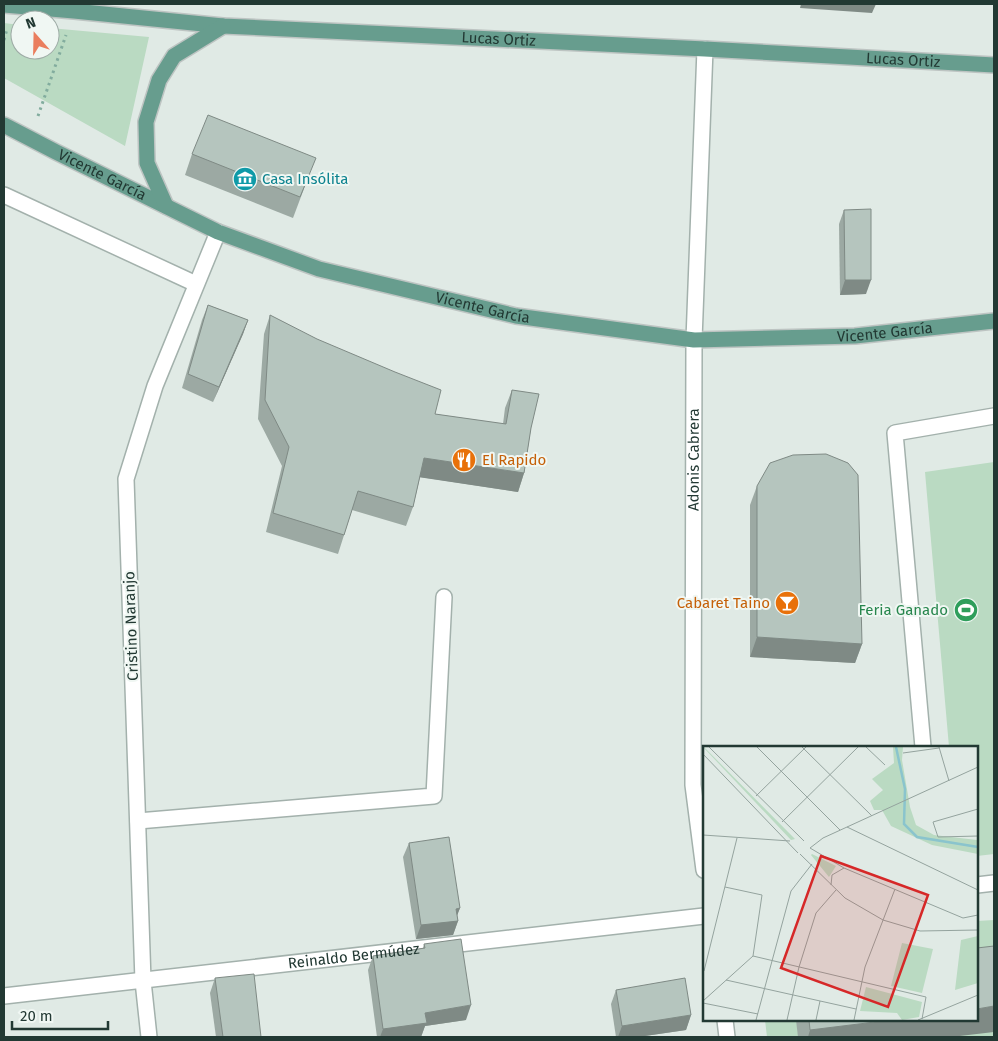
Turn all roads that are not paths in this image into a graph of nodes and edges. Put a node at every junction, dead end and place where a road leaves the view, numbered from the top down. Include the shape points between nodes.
1 (4, 5) edge
2 (224, 26) junction
3 (705, 49) junction
4 (994, 65) edge
5 (4, 125) edge
6 (4, 195) edge
7 (166, 206) junction
8 (218, 232) junction
9 (196, 284) junction
10 (994, 320) edge
11 (694, 340) junction
12 (994, 416) edge
13 (444, 597) dead end
14 (923, 746) edge
15 (138, 822) junction
16 (703, 862) edge
17 (994, 883) edge
18 (978, 885) edge
19 (703, 916) edge
20 (143, 981) junction
21 (4, 996) edge
22 (725, 1021) edge
23 (149, 1037) edge
24 (727, 1037) edge

1 - 2 main road, Lucas Ortiz
2 - 3 main road, Lucas Ortiz
2 - 7 main road via 174,56 159,80 146,122 147,163
3 - 4 main road, Lucas Ortiz
3 - 11 street, Adonis Cabrera
5 - 7 main road, Vicente García
6 - 9 street
7 - 8 main road, Vicente García
8 - 9 street, Cristino Naranjo
8 - 11 main road, Vicente García via 319,269 516,316
9 - 15 street, Cristino Naranjo via 155,386 126,479
10 - 11 main road, Vicente García via 855,336
11 - 16 street, Adonis Cabrera via 693,785
12 - 14 street via 895,433
13 - 15 street via 434,796
15 - 20 street, Cristino Naranjo
17 - 18 street
19 - 20 street, Reinaldo Bermúdez
20 - 21 street, Reinaldo Bermúdez
20 - 23 street, Cristino Naranjo
22 - 24 street

